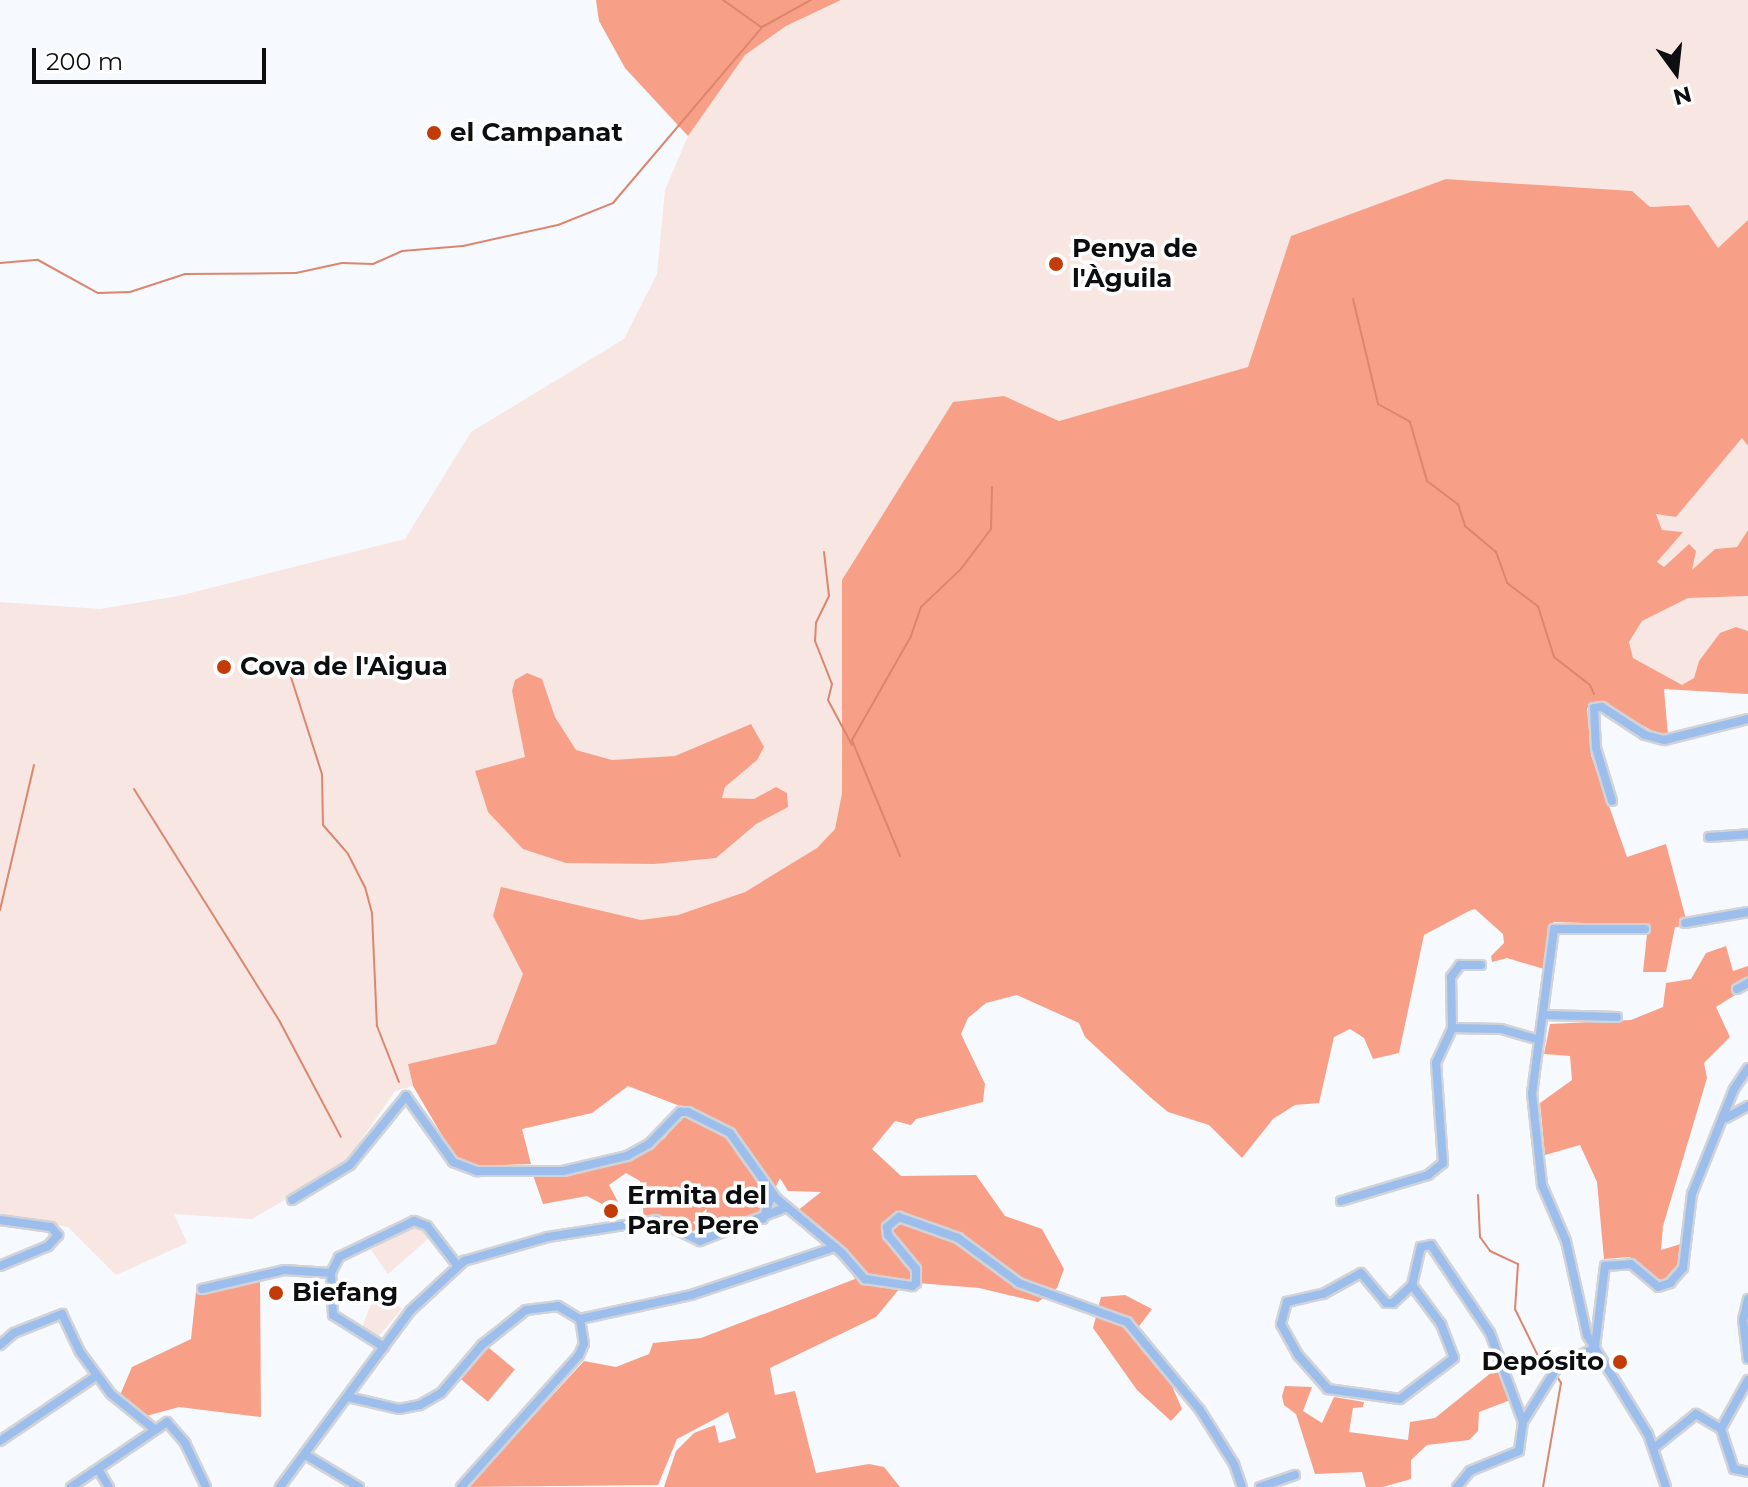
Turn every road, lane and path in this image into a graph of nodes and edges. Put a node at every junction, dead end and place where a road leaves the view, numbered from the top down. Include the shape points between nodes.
1 (1748, 719) edge
2 (1612, 801) dead end
3 (1748, 834) edge
4 (1709, 837) dead end
5 (1748, 912) edge
6 (1685, 923) dead end
7 (1645, 929) dead end
8 (1481, 965) dead end
9 (1748, 983) edge
10 (1737, 989) dead end
11 (1545, 1015) junction
12 (1617, 1017) dead end
13 (1452, 1028) junction
14 (1539, 1040) junction
15 (1748, 1068) edge
16 (1748, 1106) edge
17 (1726, 1118) junction
18 (772, 1194) junction
19 (292, 1200) dead end
20 (1341, 1201) dead end
21 (787, 1207) junction
22 (0, 1220) edge
23 (762, 1220) junction
24 (835, 1247) junction
25 (457, 1265) junction
26 (0, 1266) edge
27 (331, 1273) junction
28 (1412, 1285) junction
29 (202, 1289) dead end
30 (1748, 1299) edge
31 (580, 1319) junction
32 (0, 1345) edge
33 (384, 1347) junction
34 (1595, 1348) junction
35 (1748, 1359) edge
36 (96, 1376) junction
37 (1748, 1380) edge
38 (348, 1397) junction
39 (1523, 1422) junction
40 (154, 1429) junction
41 (1721, 1429) junction
42 (0, 1441) edge
43 (1654, 1448) junction
44 (304, 1454) junction
45 (98, 1469) junction
46 (1748, 1472) edge
47 (1295, 1475) dead end
48 (71, 1487) edge
49 (109, 1487) edge
50 (206, 1487) edge
51 (280, 1487) edge
52 (359, 1487) edge
53 (461, 1487) edge
54 (1242, 1487) edge
55 (1260, 1487) edge
56 (1457, 1487) edge
57 (1666, 1487) edge

1 - 2 street via 1664,740 1645,735 1604,708 1594,708 1596,748
3 - 4 street
5 - 6 street
7 - 11 street via 1556,927
8 - 13 street via 1463,964 1453,972
9 - 10 street
11 - 12 street
11 - 14 street
13 - 14 street via 1501,1029
13 - 20 street via 1436,1063 1443,1163 1428,1175
14 - 34 street via 1532,1093 1542,1185 1566,1241
15 - 17 street via 1734,1089
16 - 17 street
17 - 34 street via 1690,1201 1683,1268 1670,1283 1658,1287 1631,1264 1605,1266
18 - 19 street via 730,1133 680,1112 655,1139 627,1156 571,1170 477,1171 453,1162 406,1096 350,1165
18 - 21 street
18 - 23 street
21 - 23 street
21 - 24 street
22 - 26 street via 51,1227 58,1235 48,1246
23 - 25 street via 696,1242 656,1220 537,1240
24 - 31 street via 691,1295
24 - 54 street via 865,1279 912,1286 919,1276 892,1243 887,1227 899,1217 967,1243 1019,1283 1121,1318 1140,1333 1200,1410
25 - 27 street via 427,1226 414,1221 381,1241 344,1253
25 - 33 street via 410,1311
27 - 29 street via 284,1270
27 - 33 street via 334,1318
28 - 28 street via 1441,1324 1454,1358 1400,1399 1332,1391 1309,1370 1284,1334 1284,1304 1323,1294 1357,1273 1367,1275 1389,1304
28 - 39 street via 1421,1247 1431,1245 1490,1333
30 - 35 street via 1743,1320
31 - 38 street via 558,1306 526,1310 482,1345 441,1393 420,1405 399,1409
31 - 53 street via 584,1344 579,1355
32 - 36 street via 14,1333 62,1314
33 - 38 street
34 - 39 street via 1558,1366
34 - 43 street
36 - 40 street
36 - 42 street
37 - 41 street
38 - 44 street
39 - 56 street via 1519,1451 1470,1471
40 - 45 street
40 - 50 street via 172,1423
41 - 43 street via 1696,1414
41 - 46 street via 1734,1469
43 - 57 street
44 - 51 street
44 - 52 street
45 - 48 street
45 - 49 street
47 - 55 street

